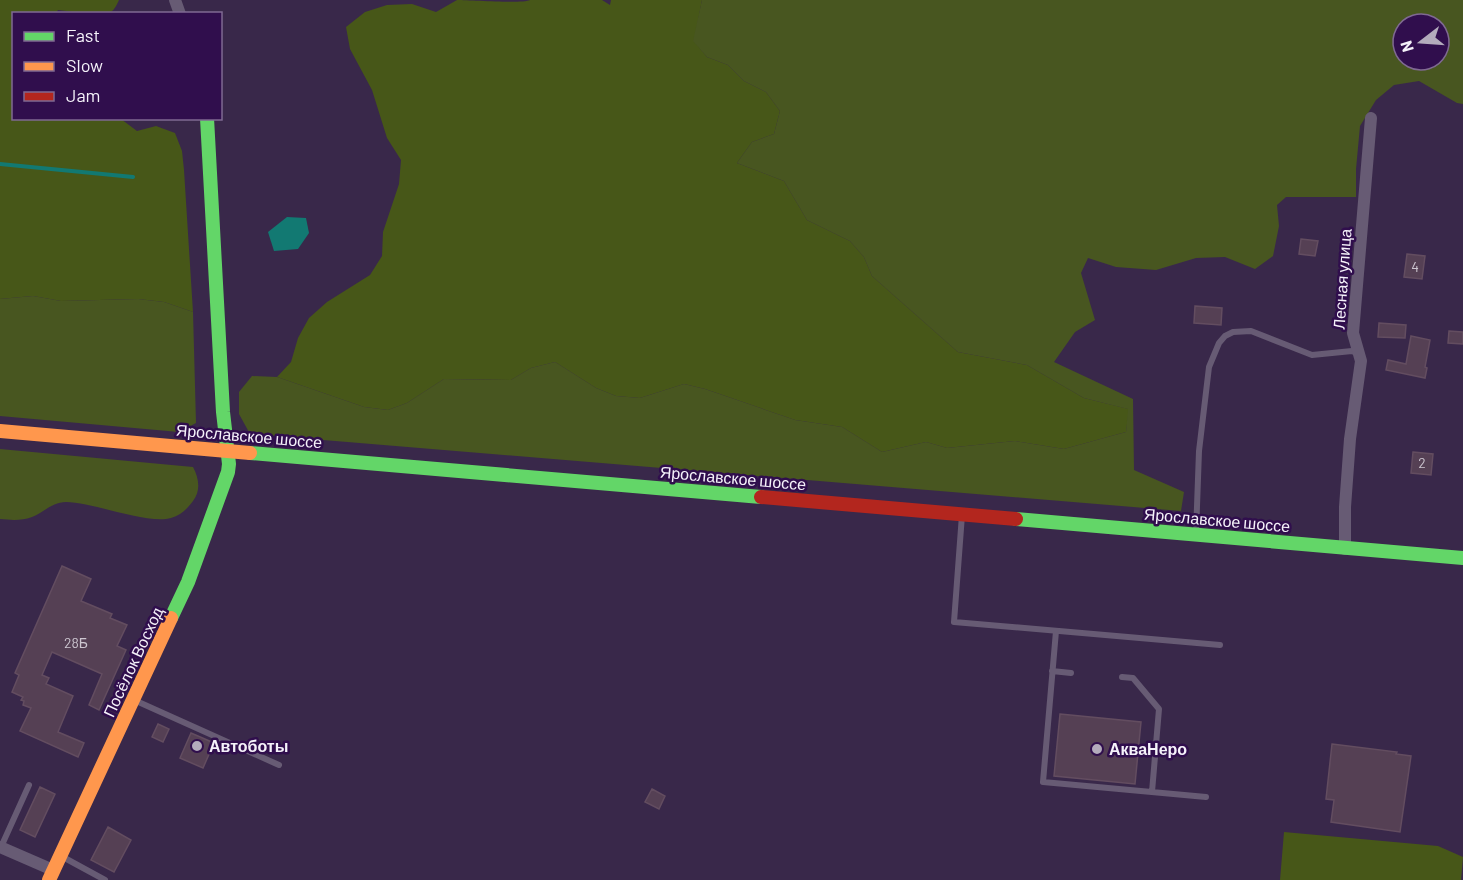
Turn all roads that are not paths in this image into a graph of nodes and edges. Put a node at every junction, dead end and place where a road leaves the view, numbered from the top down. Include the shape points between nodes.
1 (1371, 118) dead end
2 (207, 120) edge
3 (1359, 354) junction
4 (0, 431) edge
5 (228, 451) junction
6 (962, 515) junction
7 (1196, 535) junction
8 (1345, 549) junction
9 (1463, 558) edge
10 (1056, 630) junction
11 (1220, 645) dead end
12 (1052, 671) junction
13 (1071, 673) dead end
14 (1122, 677) dead end
15 (134, 700) junction
16 (279, 765) dead end
17 (29, 785) dead end
18 (1152, 792) junction
19 (1206, 797) dead end
20 (0, 847) edge
21 (61, 856) junction
22 (51, 875) edge
23 (105, 880) edge

1 - 3 street, Лесная улица via 1353,333
2 - 5 main road, Посёлок Восход
3 - 7 lane via 1352,351 1312,355 1251,332 1225,336 1209,367 1199,451
3 - 8 street, Лесная улица via 1360,378 1345,507
4 - 5 main road, Ярославское шоссе
5 - 6 main road, Ярославское шоссе
5 - 15 main road, Посёлок Восход via 228,472 192,571
6 - 7 main road, Ярославское шоссе
6 - 10 lane via 954,622
7 - 8 main road, Ярославское шоссе
8 - 9 main road, Ярославское шоссе
10 - 11 lane
10 - 12 lane
12 - 13 lane
12 - 18 lane via 1043,782
14 - 18 lane via 1133,678 1159,709
15 - 16 lane
15 - 21 main road, Посёлок Восход
17 - 20 lane
18 - 19 lane
20 - 22 street
21 - 22 main road, Посёлок Восход
21 - 23 lane

